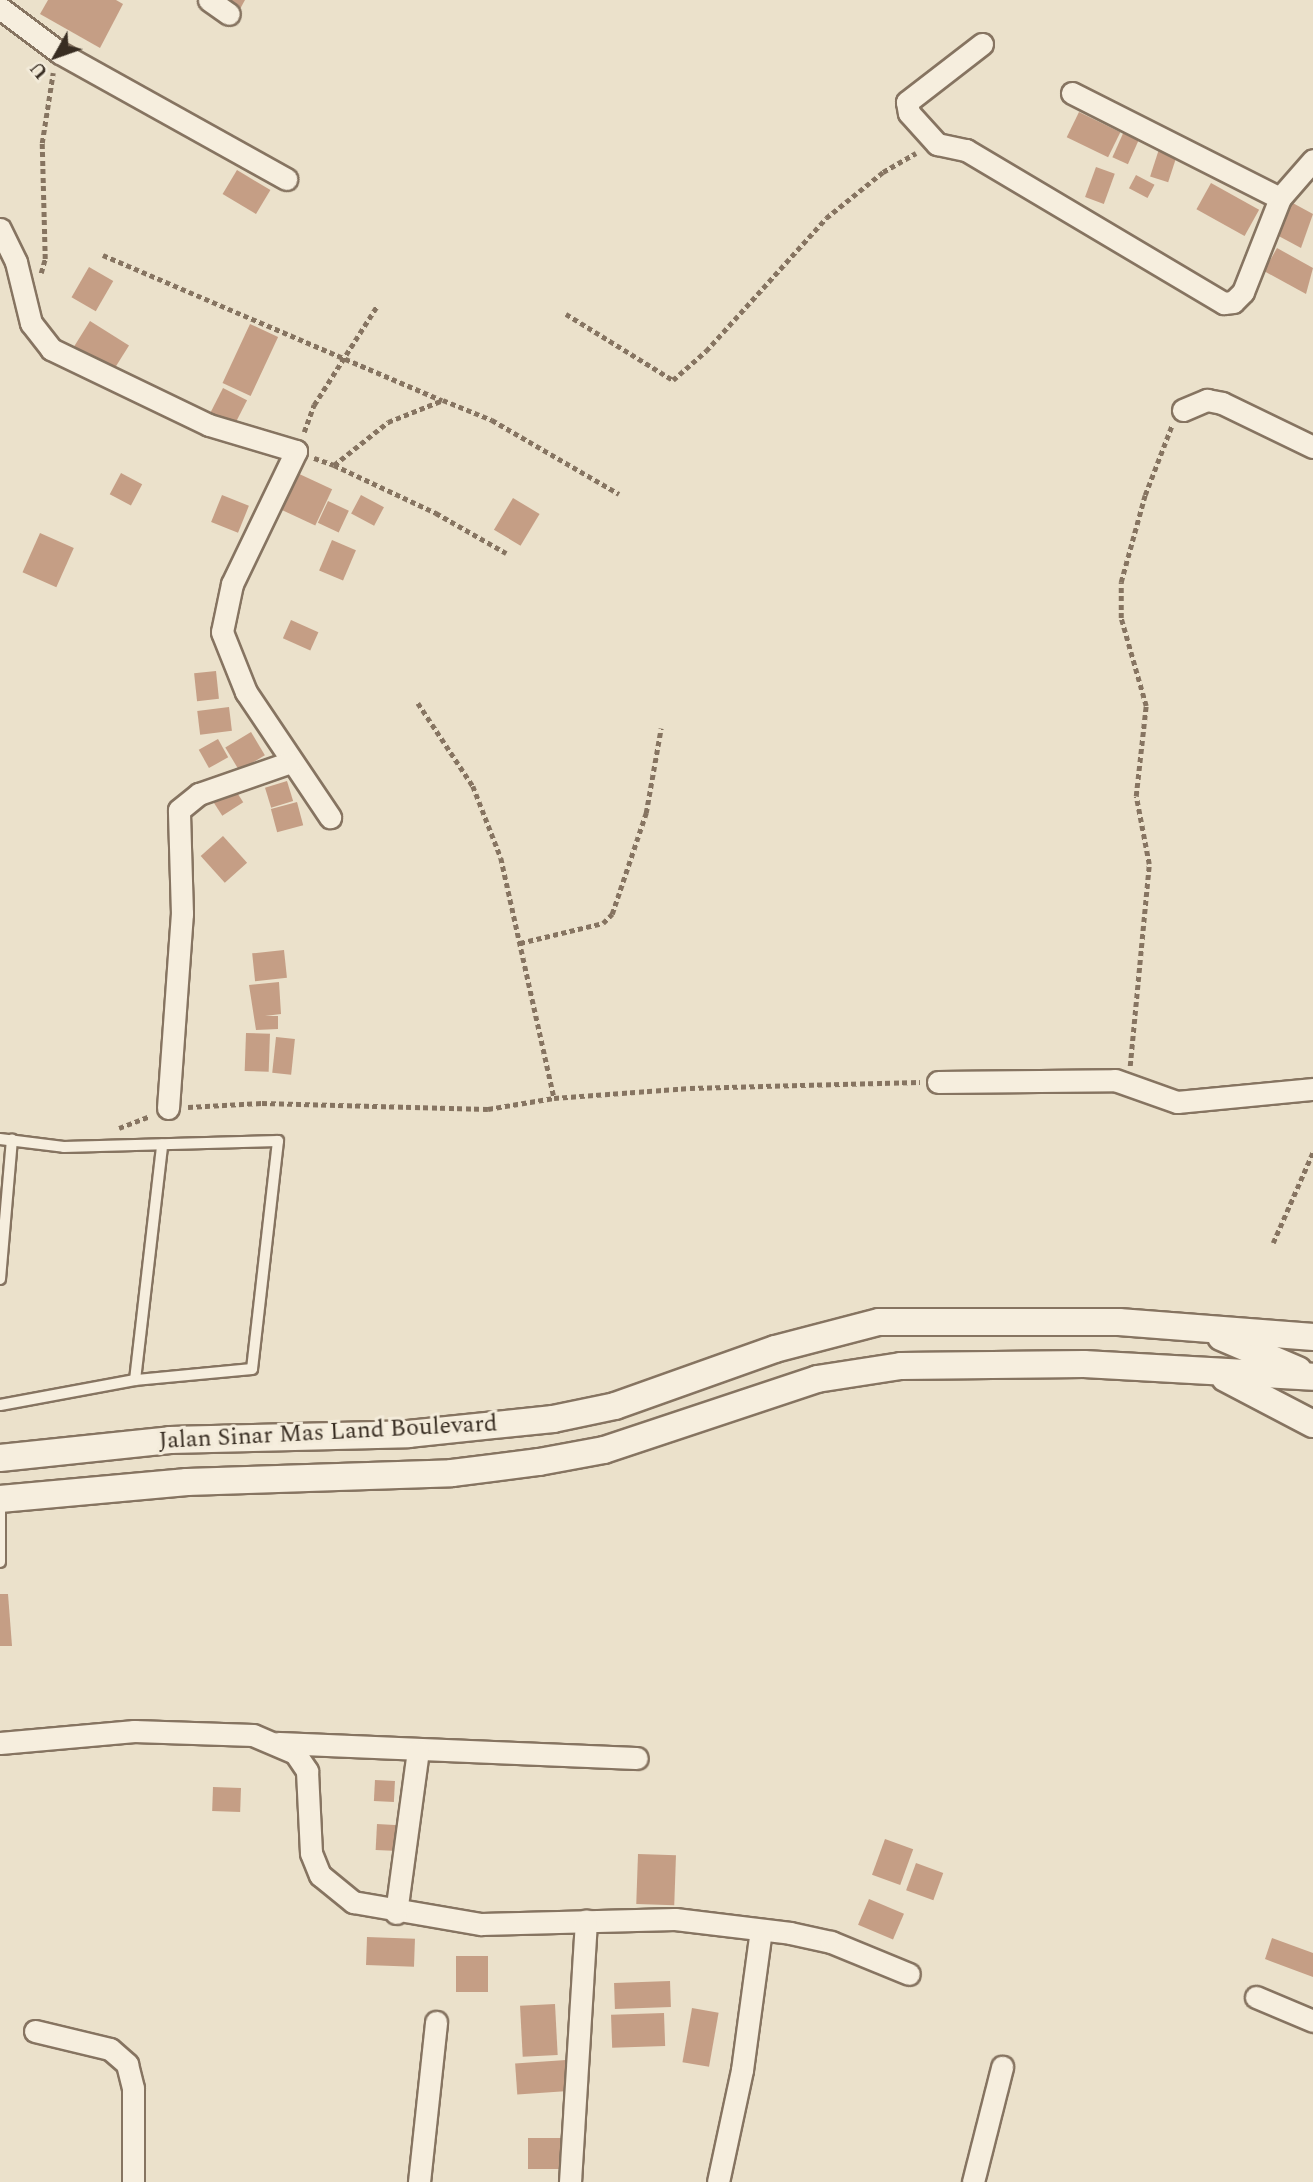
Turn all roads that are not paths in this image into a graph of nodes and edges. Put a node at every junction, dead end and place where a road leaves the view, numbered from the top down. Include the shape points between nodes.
1 (209, 0) edge
2 (0, 8) edge
3 (229, 13) dead end
4 (982, 44) dead end
5 (1072, 93) dead end
6 (1313, 160) edge
7 (286, 179) dead end
8 (1280, 198) junction
9 (0, 229) edge
10 (1183, 410) road end
11 (1313, 447) edge
12 (291, 762) junction
13 (330, 817) dead end
14 (938, 1082) road end
15 (1313, 1089) edge
16 (168, 1108) road end
17 (0, 1139) edge
18 (12, 1140) junction
19 (162, 1146) junction
20 (0, 1279) edge
21 (1200, 1328) junction
22 (1313, 1337) edge
23 (1216, 1373) junction
24 (1313, 1377) edge
25 (135, 1380) junction
26 (0, 1405) edge
27 (1313, 1424) edge
28 (0, 1458) edge
29 (0, 1499) edge
30 (0, 1562) edge
31 (0, 1743) edge
32 (278, 1744) junction
33 (418, 1750) junction
34 (637, 1758) dead end
35 (396, 1913) junction
36 (586, 1920) junction
37 (761, 1930) junction
38 (909, 1974) dead end
39 (1256, 1997) dead end
40 (1313, 2021) edge
41 (436, 2022) dead end
42 (35, 2031) dead end
43 (1002, 2067) dead end
44 (133, 2182) edge
45 (419, 2182) edge
46 (570, 2182) edge
47 (718, 2182) edge
48 (973, 2182) edge

1 - 3 street
2 - 7 street via 60,52
4 - 8 street via 906,102 909,113 937,144 966,150 1224,303 1233,302 1243,292
5 - 8 street
6 - 8 street
9 - 12 street via 16,262 31,323 51,349 209,425 296,451 232,584 222,632 246,692
10 - 11 street via 1207,400 1222,403
12 - 13 street
12 - 16 street via 199,794 179,810 183,914
14 - 15 street via 1115,1080 1177,1102
17 - 18 lane
18 - 19 lane via 64,1147
18 - 20 lane
19 - 25 lane
19 - 25 lane via 278,1141 252,1369
21 - 22 street, Jalan Sinar Mas Land Boulevard
21 - 24 street
21 - 28 street, Jalan Sinar Mas Land Boulevard via 1119,1322 879,1322 775,1349 615,1406 553,1419 408,1434 170,1440
23 - 24 street, Jalan Sinar Mas Land Boulevard
23 - 27 street, Jalan Sinar Mas Land Boulevard
23 - 29 street, Jalan Sinar Mas Land Boulevard via 1084,1364 901,1366 817,1379 604,1450 539,1462 452,1473 187,1482
25 - 26 lane
29 - 30 lane
31 - 32 street via 167,1731 253,1735
32 - 33 street
32 - 35 street via 295,1753 307,1771 311,1853 320,1875 354,1902
33 - 34 street
33 - 35 street
35 - 36 street via 481,1924
36 - 37 street via 675,1919
36 - 46 street
37 - 38 street via 831,1941
37 - 47 street via 742,2070
39 - 40 street
41 - 45 street
42 - 44 street via 110,2049 127,2064 133,2088
43 - 48 street

